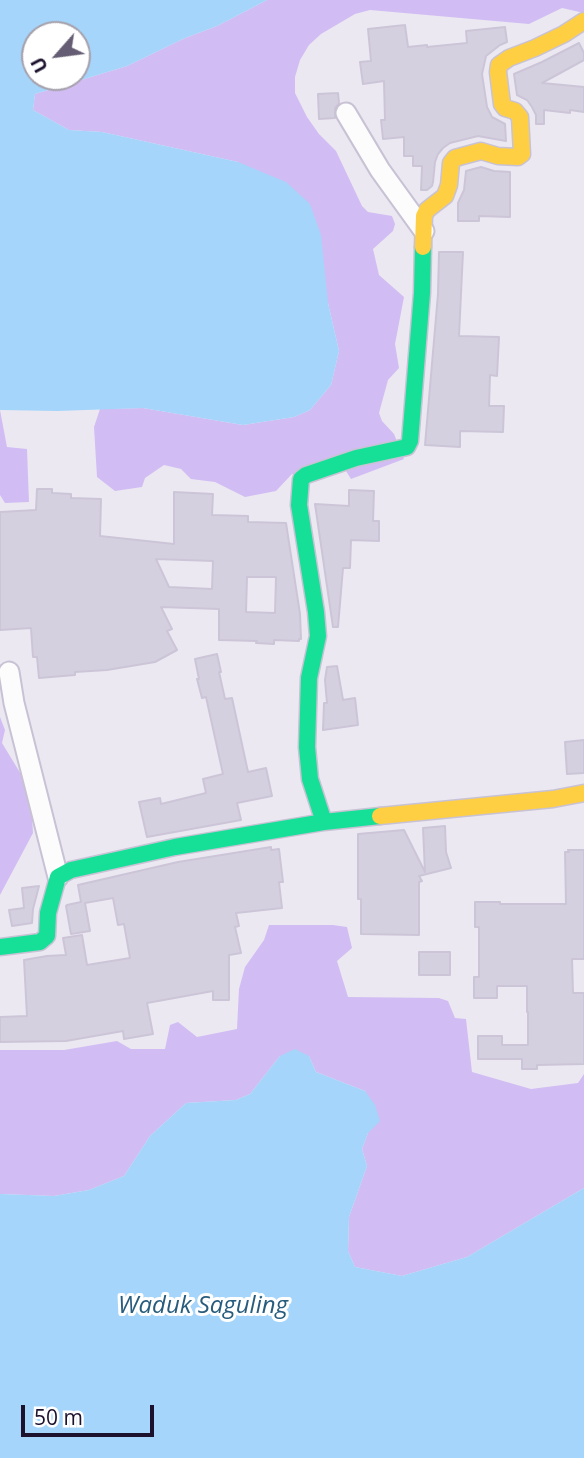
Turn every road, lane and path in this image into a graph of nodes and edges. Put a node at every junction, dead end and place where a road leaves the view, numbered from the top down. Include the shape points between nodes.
1 (584, 21) edge
2 (346, 113) dead end
3 (424, 231) junction
4 (9, 672) dead end
5 (584, 793) edge
6 (324, 822) junction
7 (58, 877) junction
8 (0, 947) edge

1 - 3 street via 499,65 502,104 520,117 522,153 518,157 481,151 455,158 450,185 445,196 427,210
2 - 3 street
3 - 6 street via 410,441 407,447 356,458 306,475 300,482 300,513 318,636 309,678 307,747 310,779
4 - 7 street
5 - 6 street
6 - 7 street via 175,847 71,870
7 - 8 street via 47,936 40,942

